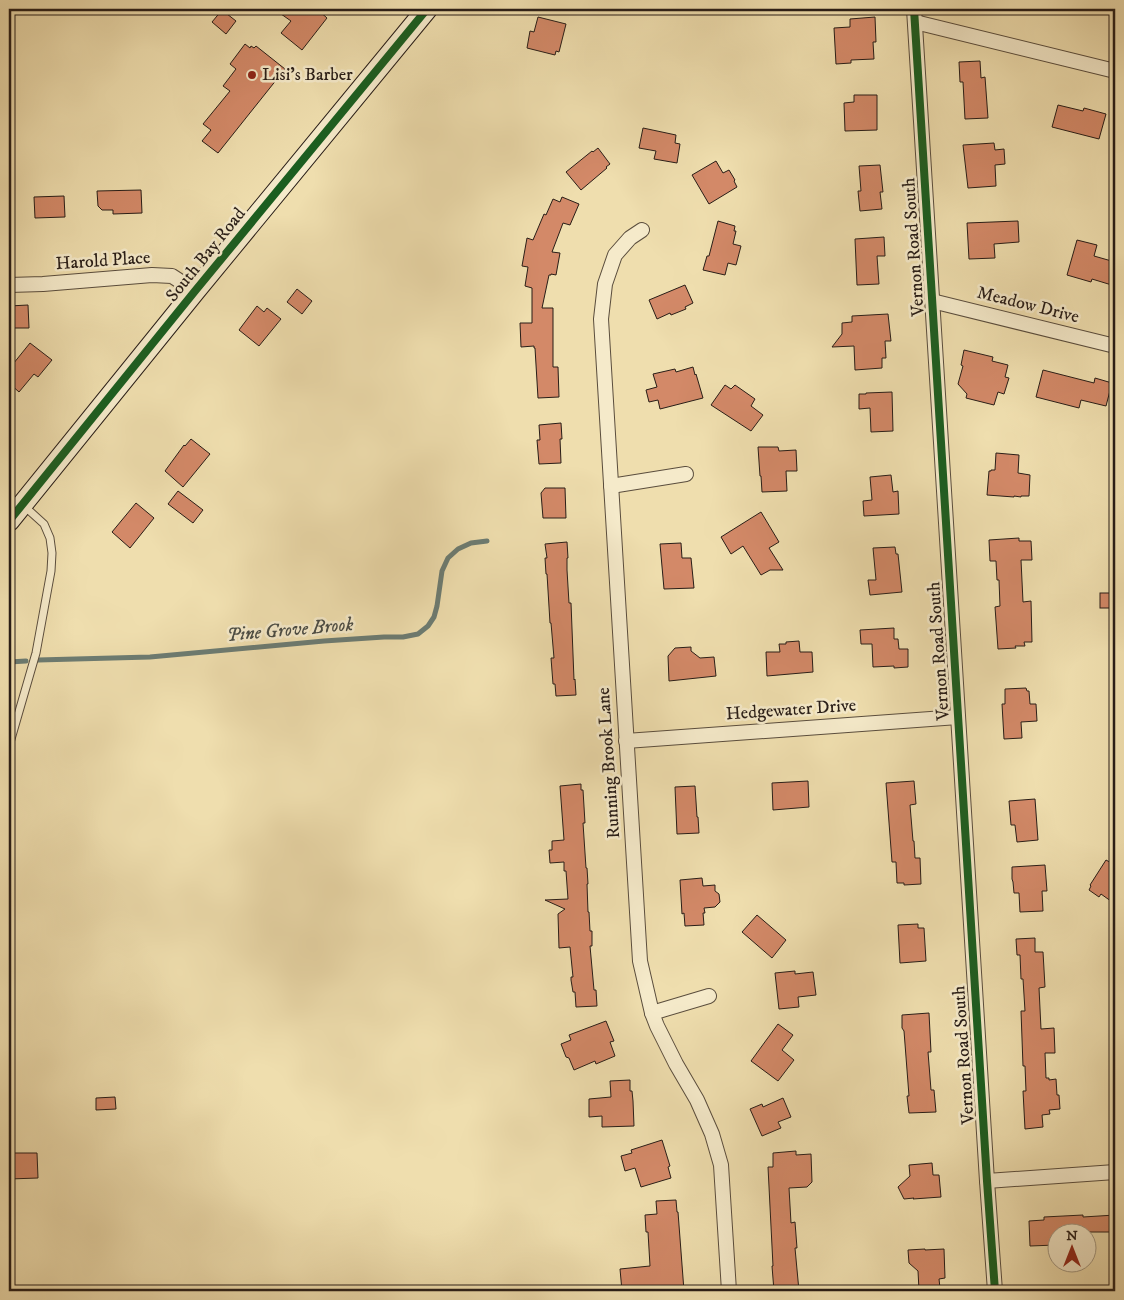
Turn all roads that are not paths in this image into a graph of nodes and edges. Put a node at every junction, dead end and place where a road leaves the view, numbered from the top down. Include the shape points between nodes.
1 (427, 9) edge
2 (914, 15) edge
3 (1115, 71) edge
4 (642, 230) dead end
5 (9, 285) edge
6 (195, 292) junction
7 (932, 301) junction
8 (1115, 346) edge
9 (686, 474) dead end
10 (611, 486) junction
11 (22, 504) junction
12 (9, 520) edge
13 (958, 717) junction
14 (626, 741) junction
15 (9, 746) edge
16 (709, 996) dead end
17 (652, 1013) junction
18 (1115, 1172) edge
19 (987, 1181) junction
20 (729, 1291) edge
21 (995, 1291) edge

1 - 6 street, South Bay Road
2 - 3 street
2 - 7 street, Vernon Road South
4 - 10 street, Running Brook Lane via 615,255 604,284 601,319
5 - 6 street, Harold Place via 152,275 172,276
6 - 11 street, South Bay Road
7 - 8 street, Meadow Drive
7 - 13 street, Vernon Road South
9 - 10 street
10 - 14 street, Running Brook Lane
11 - 12 street, South Bay Road
11 - 15 lane via 44,524 52,553 36,653
13 - 14 street, Hedgewater Drive
13 - 19 street, Vernon Road South
14 - 17 street, Running Brook Lane via 640,961
16 - 17 street
17 - 20 street, Running Brook Lane via 697,1100 721,1165
18 - 19 street
19 - 21 street, Vernon Road South

